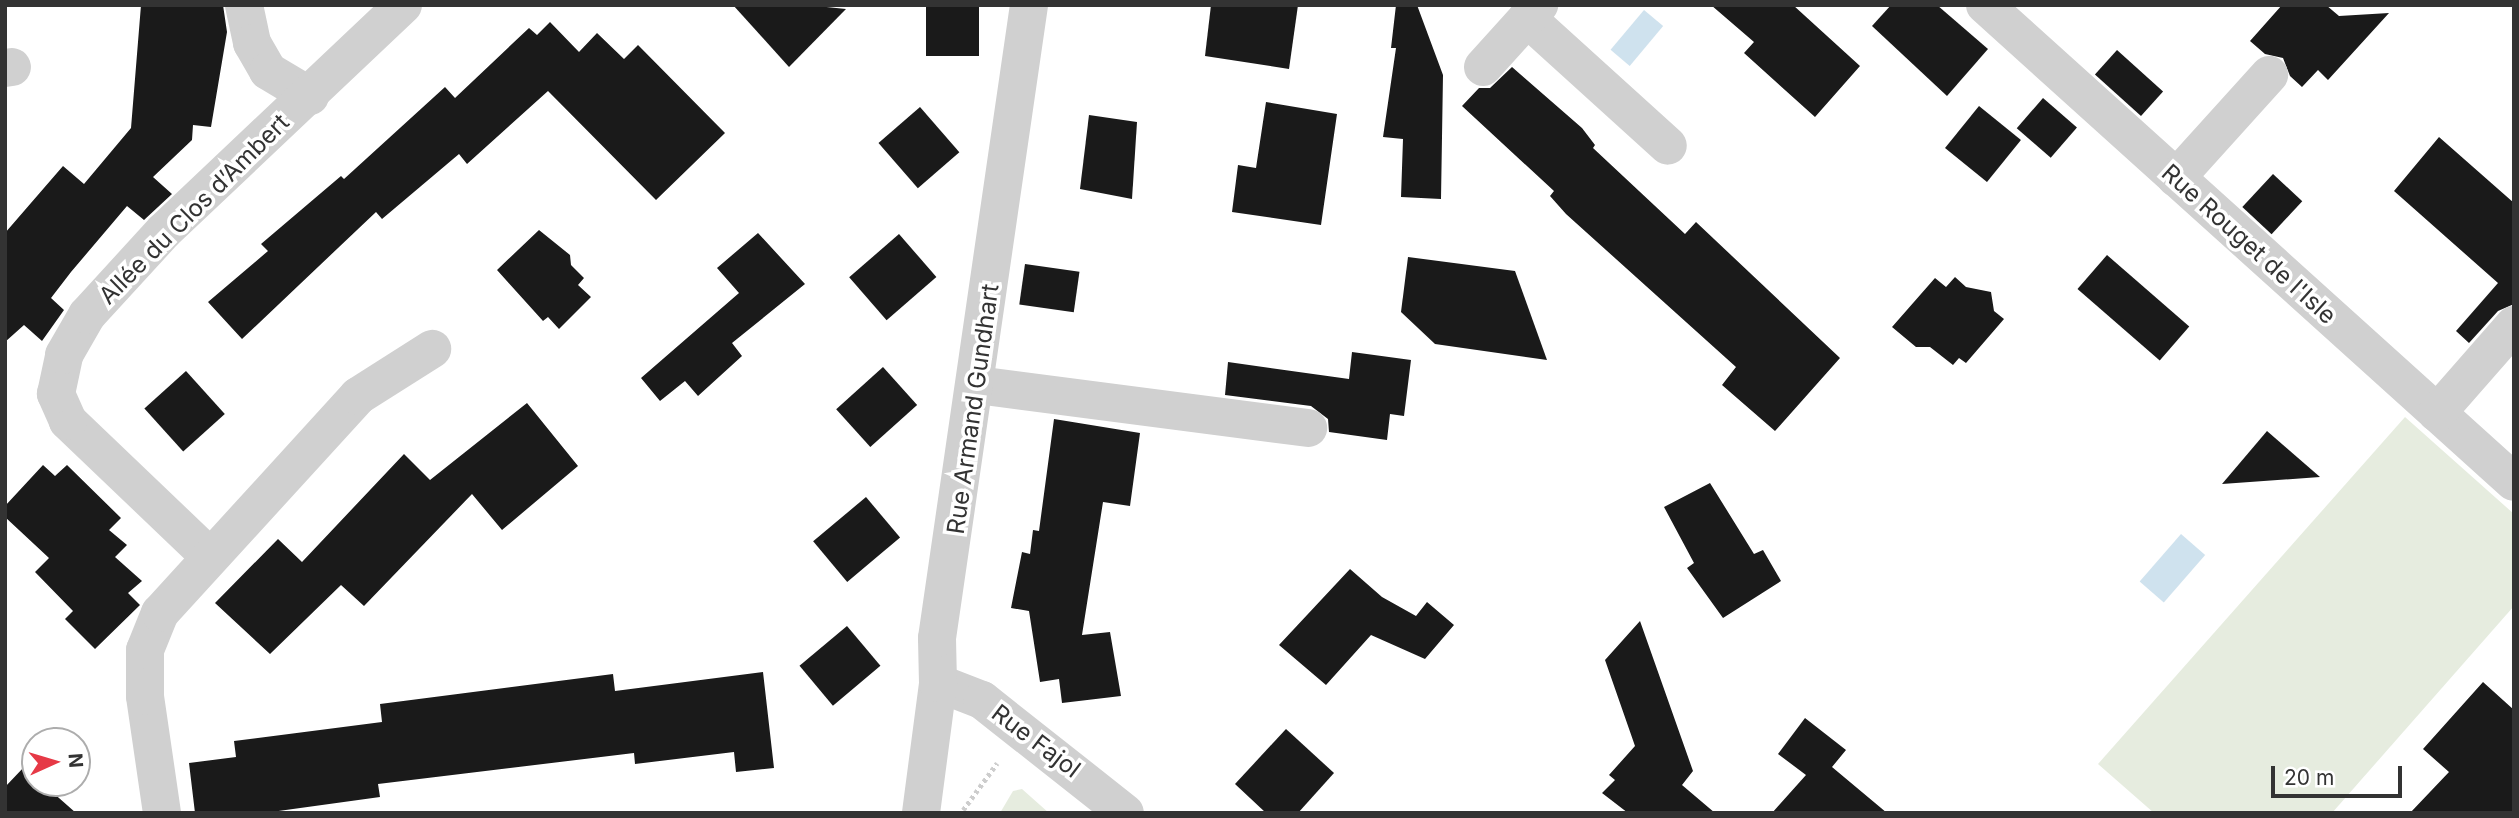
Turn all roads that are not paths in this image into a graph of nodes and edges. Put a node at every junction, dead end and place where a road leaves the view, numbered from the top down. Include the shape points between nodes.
1 (244, 5) edge
2 (403, 5) edge
3 (1029, 5) edge
4 (1985, 5) edge
5 (1533, 12) edge
6 (1483, 67) dead end
7 (2269, 75) dead end
8 (310, 96) junction
9 (1668, 146) dead end
10 (2176, 178) junction
11 (2514, 325) edge
12 (432, 349) dead end
13 (977, 385) junction
14 (2437, 413) junction
15 (1308, 429) dead end
16 (2514, 482) edge
17 (208, 555) junction
18 (938, 683) junction
19 (162, 813) edge
20 (921, 813) edge
21 (1125, 813) edge

1 - 8 street via 253,43 268,71
2 - 8 street, Allée du Clos d’Ambert
3 - 13 street, Rue Armand Gundhart
4 - 10 street, Rue Rouget de l'Isle
5 - 6 street
5 - 9 street
7 - 10 street
8 - 17 street, Allée du Clos d’Ambert via 164,231 87,315 64,355 56,394 68,421
10 - 14 street, Rue Rouget de l'Isle
11 - 14 street
12 - 17 street via 358,396
13 - 15 street
13 - 18 street, Rue Armand Gundhart via 937,638
14 - 16 street, Rue Rouget de l'Isle
17 - 19 street via 160,613 145,650 145,696
18 - 20 street, Rue Armand Gundhart
18 - 21 street, Rue Fajol via 982,700

